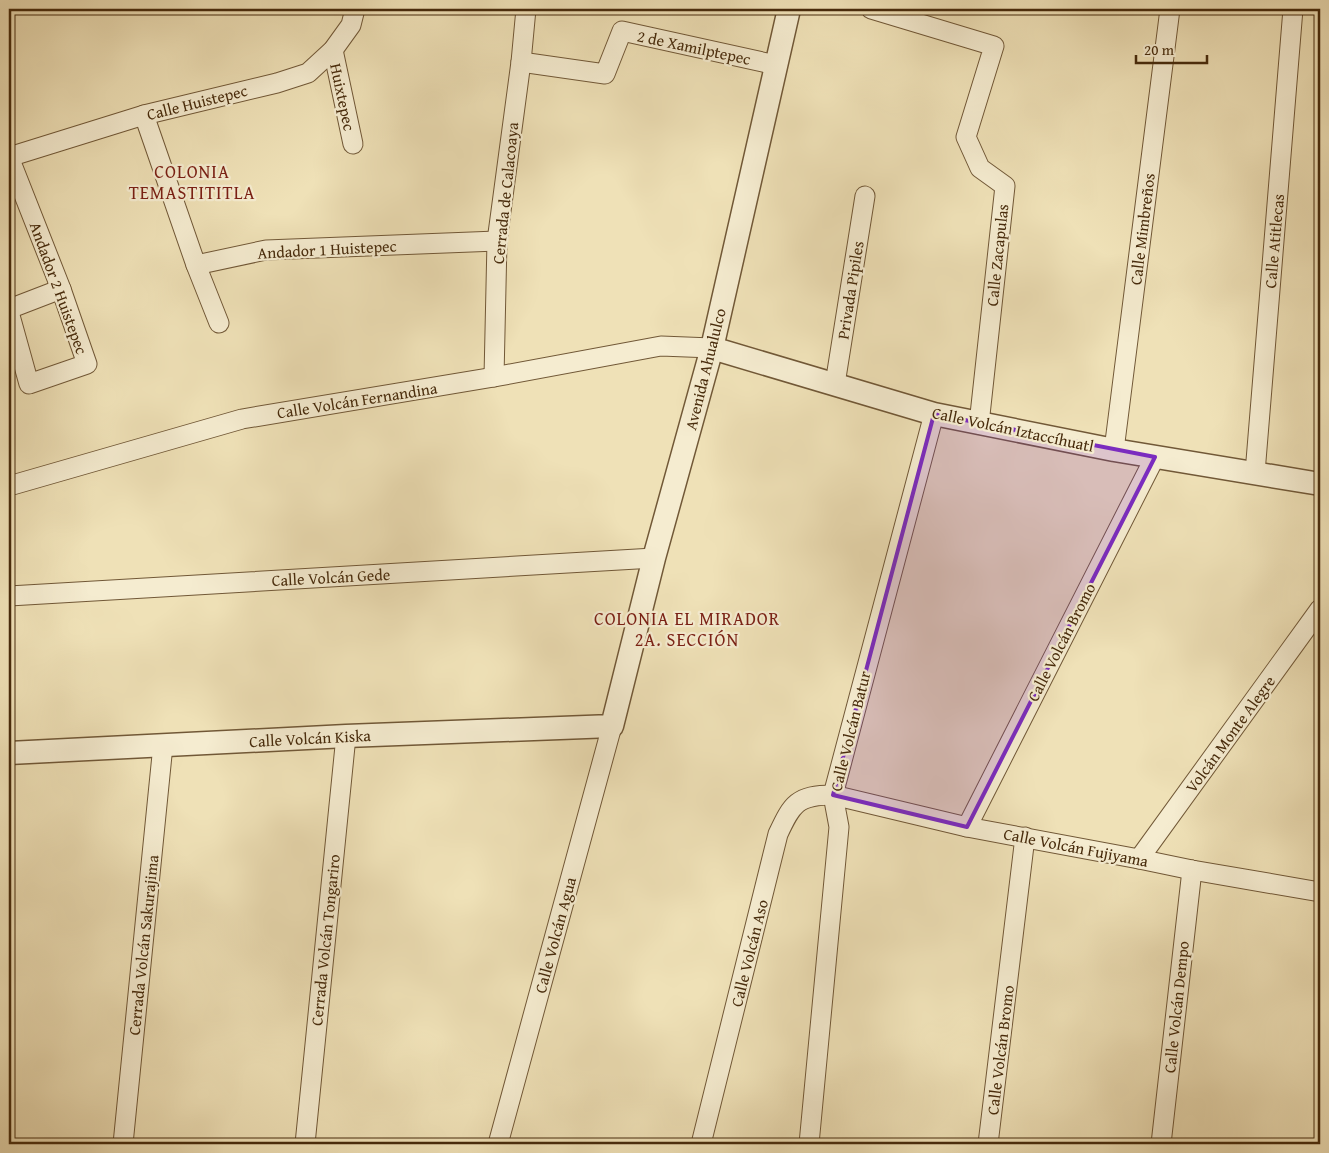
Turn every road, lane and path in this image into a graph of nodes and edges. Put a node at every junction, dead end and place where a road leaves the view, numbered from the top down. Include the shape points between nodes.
1 (355, 9) edge
2 (526, 9) edge
3 (789, 9) edge
4 (871, 9) edge
5 (1170, 9) edge
6 (1294, 9) edge
7 (333, 50) junction
8 (521, 62) junction
9 (776, 65) junction
10 (144, 115) junction
11 (353, 144) dead end
12 (9, 157) edge
13 (866, 196) dead end
14 (497, 241) junction
15 (196, 265) junction
16 (61, 289) junction
17 (9, 311) edge
18 (218, 323) dead end
19 (712, 348) junction
20 (494, 377) junction
21 (835, 384) junction
22 (934, 414) junction
23 (980, 424) junction
24 (1114, 450) junction
25 (1155, 457) junction
26 (1255, 472) junction
27 (1320, 484) edge
28 (9, 486) edge
29 (654, 558) junction
30 (9, 596) edge
31 (1320, 609) edge
32 (612, 726) junction
33 (346, 736) junction
34 (163, 745) junction
35 (9, 753) edge
36 (833, 795) junction
37 (967, 827) junction
38 (1025, 837) junction
39 (1139, 858) junction
40 (1192, 870) junction
41 (1320, 892) edge
42 (123, 1144) edge
43 (305, 1144) edge
44 (498, 1144) edge
45 (701, 1144) edge
46 (809, 1144) edge
47 (988, 1144) edge
48 (1161, 1144) edge

1 - 7 street, Calle Huistepec via 351,25
2 - 8 street, Cerrada de Calacoaya
3 - 9 street, Avenida Ahualulco
4 - 23 street, Calle Zacapulas via 994,46 966,138 980,168 1005,186
5 - 24 street, Calle Mimbreños
6 - 26 street, Calle Atitlecas
7 - 10 street, Calle Huistepec via 308,73
7 - 11 street, Huixtepec
8 - 9 street, 2 de Xamilptepec via 605,74 622,31
8 - 14 street, Cerrada de Calacoaya
9 - 19 street, Avenida Ahualulco
10 - 12 street, Calle Huistepec
10 - 15 street
12 - 16 street, Andador 2 Huistepec
13 - 21 street, Privada Pipiles
14 - 15 street, Andador 1 Huistepec via 266,250
14 - 20 street, Cerrada de Calacoaya
15 - 18 street
16 - 17 street
16 - 17 street, Andador 2 Huistepec via 87,364 29,384
19 - 20 street, Calle Volcán Fernandina via 661,346
19 - 21 street, Calle Volcán Iztaccíhuatl
19 - 29 street, Avenida Ahualulco
20 - 28 street, Calle Volcán Fernandina via 242,419
21 - 22 street, Calle Volcán Iztaccíhuatl
22 - 23 street, Calle Volcán Iztaccíhuatl
22 - 36 street, Calle Volcán Batur
23 - 24 street, Calle Volcán Iztaccíhuatl
24 - 25 street, Calle Volcán Iztaccíhuatl
25 - 26 street, Calle Volcán Iztaccíhuatl
25 - 37 street, Calle Volcán Bromo
26 - 27 street, Calle Volcán Iztaccíhuatl
29 - 30 street, Calle Volcán Gede
29 - 32 street, Avenida Ahualulco
31 - 39 street, Volcán Monte Alegre
32 - 33 street, Calle Volcán Kiska
32 - 44 street, Calle Volcán Agua
33 - 34 street, Calle Volcán Kiska
33 - 43 street, Cerrada Volcán Tongariro
34 - 35 street, Calle Volcán Kiska
34 - 42 street, Cerrada Volcán Sakurajima
36 - 37 street, Calle Volcán Fujiyama
36 - 45 street, Calle Volcán Aso via 814,795 799,801 789,811 778,834
36 - 46 street, Calle Volcán Batur via 839,828
37 - 38 street, Calle Volcán Fujiyama
38 - 39 street, Calle Volcán Fujiyama
38 - 47 street, Calle Volcán Bromo
39 - 40 street, Calle Volcán Fujiyama
40 - 41 street, Calle Volcán Fujiyama
40 - 48 street, Calle Volcán Dempo

